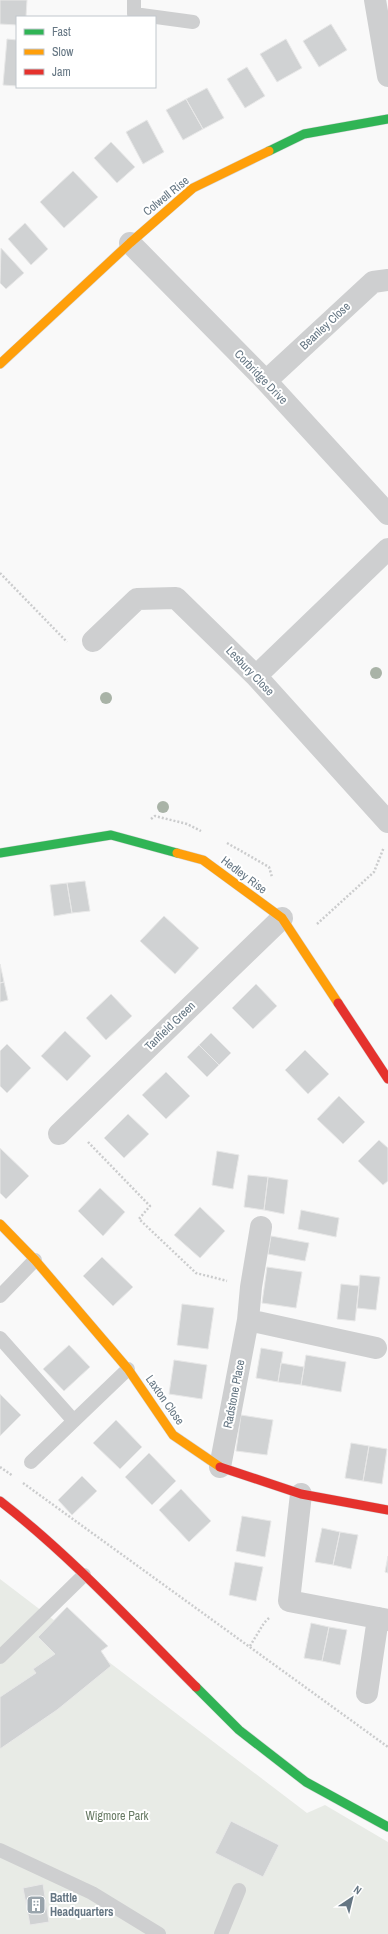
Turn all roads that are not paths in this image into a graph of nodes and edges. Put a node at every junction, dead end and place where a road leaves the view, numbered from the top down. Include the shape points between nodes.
1 (134, 0) edge
2 (375, 0) edge
3 (149, 16) edge
4 (156, 17) edge
5 (193, 22) dead end
6 (388, 76) edge
7 (388, 119) edge
8 (130, 243) junction
9 (388, 280) edge
10 (0, 364) edge
11 (266, 381) junction
12 (388, 514) edge
13 (388, 549) edge
14 (94, 641) road end
15 (256, 676) junction
16 (388, 822) edge
17 (0, 853) edge
18 (282, 918) junction
19 (388, 1079) edge
20 (65, 1129) road end
21 (0, 1224) edge
22 (261, 1227) dead end
23 (35, 1260) junction
24 (0, 1296) edge
25 (248, 1320) junction
26 (0, 1338) edge
27 (376, 1348) dead end
28 (128, 1369) junction
29 (73, 1420) junction
30 (31, 1462) dead end
31 (220, 1467) junction
32 (301, 1494) junction
33 (0, 1501) edge
34 (388, 1510) edge
35 (84, 1575) junction
36 (383, 1619) edge
37 (0, 1658) edge
38 (367, 1693) dead end
39 (388, 1827) edge
40 (0, 1850) edge
41 (239, 1890) dead end
42 (160, 1934) edge
43 (220, 1934) edge

1 - 3 lane via 134,14
2 - 6 street
4 - 5 lane
7 - 8 street, Colwell Rise via 304,134 193,188
8 - 10 street, Colwell Rise
8 - 11 street, Corbridge Drive
9 - 11 street, Beanley Close via 373,282
11 - 12 street, Corbridge Drive
13 - 15 street
14 - 15 street, Lesbury Close via 137,599 176,598
15 - 16 street, Lesbury Close
17 - 18 street, Hedley Rise via 111,836 203,860
18 - 19 street, Hedley Rise
18 - 20 street, Tanfield Green
21 - 23 street, Laxton Close
22 - 25 street, Radstone Place
23 - 24 lane
23 - 28 street, Laxton Close
25 - 27 street
25 - 31 street, Radstone Place
26 - 29 lane
28 - 29 lane
28 - 31 street, Laxton Close via 174,1435
29 - 30 lane
31 - 32 street, Laxton Close
32 - 34 street, Laxton Close
32 - 36 street via 289,1601
33 - 35 street via 27,1522
35 - 37 lane
35 - 39 street via 239,1730 306,1782
36 - 38 street
40 - 42 lane via 92,1893
41 - 43 lane

